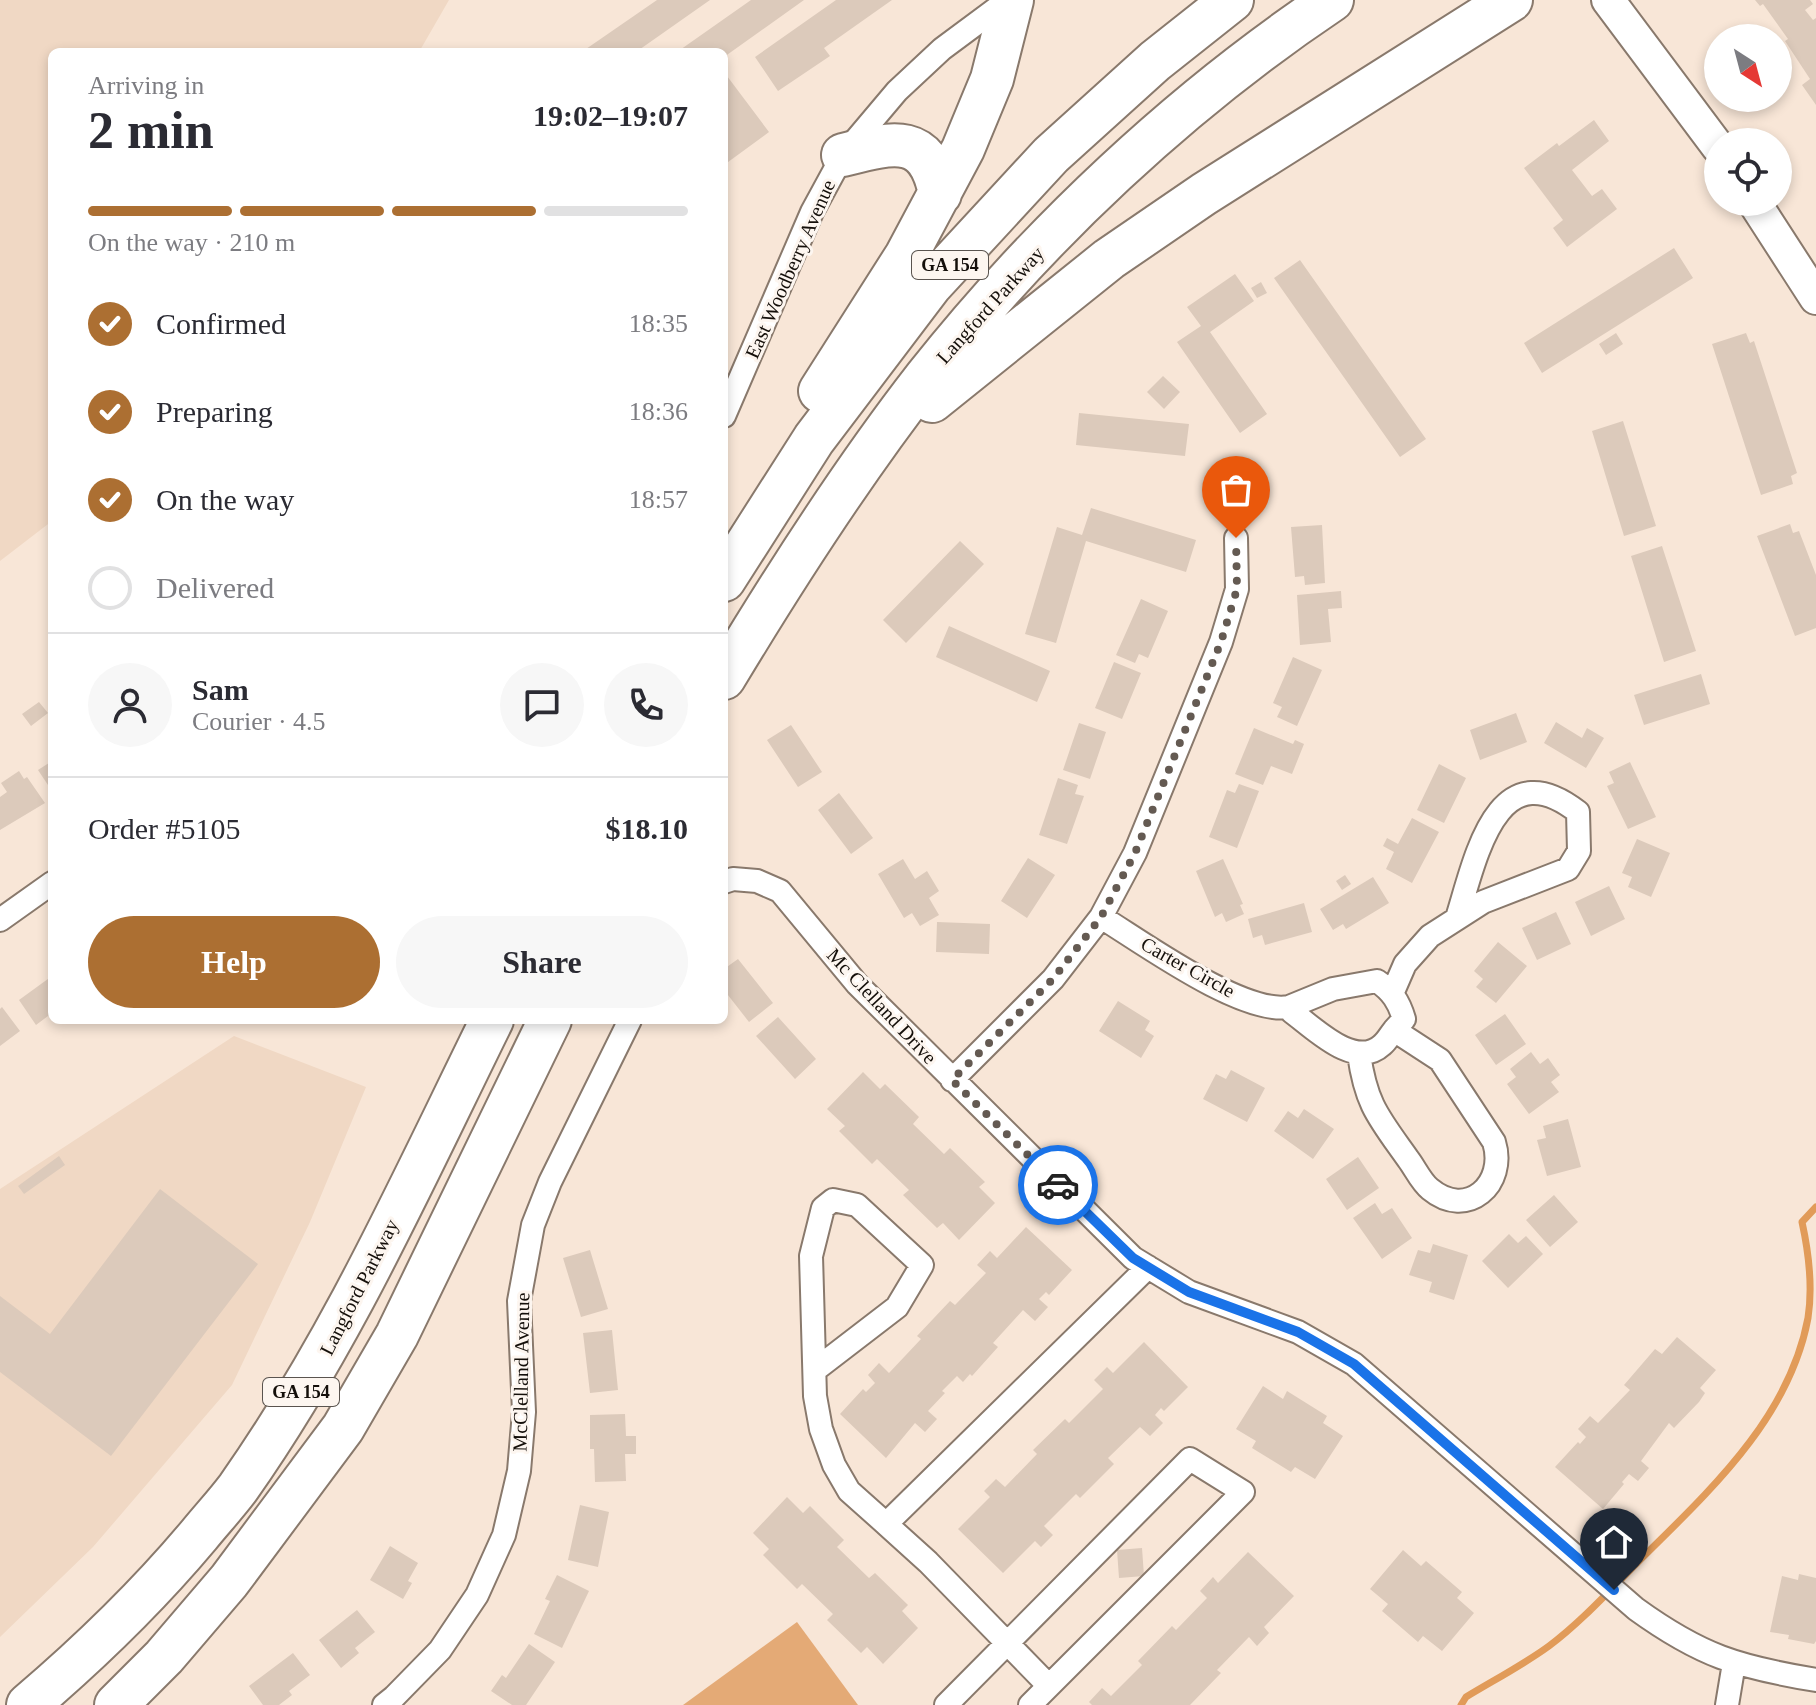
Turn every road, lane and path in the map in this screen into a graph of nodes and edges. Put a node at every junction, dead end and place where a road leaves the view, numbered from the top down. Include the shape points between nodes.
1 (1010, 0) edge
2 (1232, 0) edge
3 (1332, 0) edge
4 (1511, 0) edge
5 (1608, 0) edge
6 (1704, 128) edge
7 (843, 155) junction
8 (940, 194) junction
9 (1763, 216) edge
10 (1816, 298) edge
11 (728, 407) edge
12 (869, 453) junction
13 (1236, 538) dead end
14 (728, 557) edge
15 (728, 574) edge
16 (728, 671) edge
17 (728, 881) edge
18 (48, 886) edge
19 (1101, 917) junction
20 (1457, 918) junction
21 (0, 920) edge
22 (1392, 994) junction
23 (1289, 1007) junction
24 (490, 1024) edge
25 (548, 1024) edge
26 (628, 1024) edge
27 (1394, 1030) junction
28 (1359, 1054) junction
29 (952, 1080) junction
30 (1148, 1267) junction
31 (815, 1370) junction
32 (886, 1524) junction
33 (1006, 1642) junction
34 (1734, 1663) junction
35 (1816, 1680) edge
36 (1048, 1685) junction
37 (28, 1705) edge
38 (116, 1705) edge
39 (384, 1705) edge
40 (946, 1705) edge
41 (1030, 1705) edge
42 (1727, 1705) edge

1 - 7 street, East Woodberry Avenue via 942,49
1 - 8 highway via 992,79
2 - 15 highway, GA 154 via 1051,155 930,286 814,439
3 - 12 highway, Langford Parkway / GA 154 via 1212,88 1072,216 1004,286
4 - 12 highway via 1109,259
5 - 6 street
7 - 8 highway via 909,145 932,165
7 - 11 street, East Woodberry Avenue via 812,212
8 - 14 highway via 767,472
9 - 10 street
12 - 16 highway, Langford Parkway / GA 154
13 - 19 street via 1237,589 1221,642 1135,853
17 - 29 street, Mc Clelland Drive via 757,881 780,891 857,984
18 - 21 street
19 - 23 street, Carter Circle via 1215,987
19 - 29 street via 1053,979
20 - 20 street via 1483,902 1568,869 1579,851 1578,812 1559,798 1538,792 1509,799 1494,815
20 - 22 street via 1430,936 1405,964
22 - 23 street via 1377,981 1333,989
22 - 27 street via 1404,1019
23 - 28 street, Carter Circle via 1342,1048
24 - 37 highway, Langford Parkway / GA 154 via 335,1336 236,1491 127,1614
25 - 38 highway, GA 154 via 397,1335 343,1428 229,1581
26 - 39 street, McClelland Avenue via 533,1225 519,1301 524,1412 519,1471 504,1535 477,1595 440,1650
27 - 28 street via 1381,1047
27 - 28 street via 1440,1060 1494,1142 1498,1171 1481,1194 1454,1201 1430,1189 1373,1111
29 - 30 street, Mc Clelland Drive
30 - 32 street
30 - 34 street, Mc Clelland Drive via 1189,1292 1298,1332 1354,1364 1636,1609 1673,1635
31 - 31 street via 811,1256 823,1208 833,1200 857,1205 922,1265 897,1307
31 - 32 street via 821,1429 834,1465 849,1491
32 - 33 street
33 - 36 street
33 - 36 street via 1190,1459 1243,1492
33 - 40 street
34 - 35 street, Mc Clelland Drive
34 - 42 street
36 - 41 street

